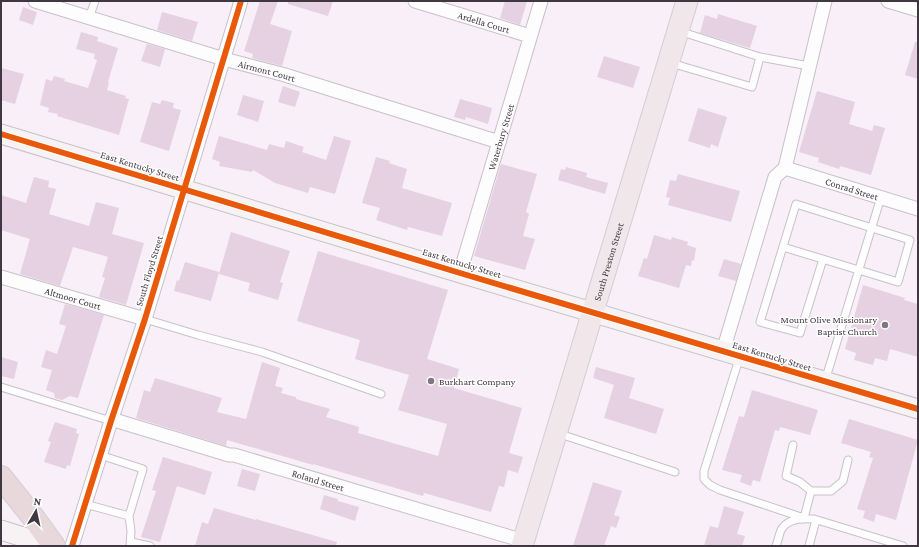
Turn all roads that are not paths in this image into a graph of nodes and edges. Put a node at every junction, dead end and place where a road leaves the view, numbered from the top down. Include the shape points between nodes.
1 (35, 1) edge
2 (95, 1) edge
3 (241, 1) edge
4 (415, 1) edge
5 (541, 1) edge
6 (687, 1) edge
7 (825, 1) edge
8 (888, 1) edge
9 (918, 10) edge
10 (90, 18) junction
11 (678, 31) junction
12 (530, 36) junction
13 (760, 57) junction
14 (224, 58) junction
15 (668, 62) junction
16 (809, 66) junction
17 (1, 134) edge
18 (499, 142) junction
19 (785, 168) junction
20 (184, 189) junction
21 (881, 197) junction
22 (918, 209) edge
23 (872, 228) junction
24 (783, 247) junction
25 (823, 259) junction
26 (859, 270) junction
27 (460, 273) junction
28 (1, 276) edge
29 (593, 313) junction
30 (145, 319) junction
31 (732, 354) junction
32 (825, 382) junction
33 (1, 386) edge
34 (381, 394) dead end
35 (918, 409) edge
36 (111, 420) junction
37 (557, 433) junction
38 (793, 444) dead end
39 (100, 455) junction
40 (848, 460) dead end
41 (675, 472) dead end
42 (1, 477) edge
43 (812, 491) junction
44 (85, 504) junction
45 (129, 516) junction
46 (804, 518) junction
47 (816, 520) junction
48 (1, 530) edge
49 (523, 543) edge
50 (130, 544) edge
51 (53, 546) edge
52 (72, 546) edge
53 (150, 546) edge
54 (776, 546) edge
55 (809, 546) edge
56 (903, 546) edge

1 - 10 street, Airmont Court
2 - 10 lane
3 - 14 street, South Floyd Street
4 - 12 street, Ardella Court
5 - 12 street, Waterbury Street
6 - 11 main road, South Preston Street
7 - 16 street
8 - 9 street
10 - 14 street, Airmont Court
11 - 13 lane
11 - 15 main road, South Preston Street
12 - 18 street, Waterbury Street
13 - 15 lane via 752,87
13 - 16 lane
14 - 18 street, Airmont Court
14 - 20 street, South Floyd Street
15 - 29 main road, South Preston Street
16 - 19 street
17 - 20 street, East Kentucky Street
18 - 27 street, Waterbury Street
19 - 21 street, Conrad Street
19 - 31 street via 775,177
20 - 27 street, East Kentucky Street
20 - 30 street, South Floyd Street
21 - 22 street, Conrad Street
21 - 23 lane
23 - 24 lane via 796,204
23 - 26 lane
23 - 26 lane via 910,240 898,282
24 - 25 lane
24 - 25 lane via 760,322 800,333
25 - 26 lane
26 - 32 lane
27 - 29 street, East Kentucky Street
28 - 30 street, Altmoor Court
29 - 31 street, East Kentucky Street
29 - 37 main road, South Preston Street
30 - 34 lane via 262,352
30 - 36 street, South Floyd Street
31 - 32 street, East Kentucky Street
31 - 46 lane via 704,479 720,490
32 - 35 street, East Kentucky Street
33 - 36 lane
36 - 39 street, South Floyd Street
36 - 49 street, Roland Street
37 - 41 lane
37 - 49 main road, South Preston Street
38 - 43 lane via 786,476
39 - 44 street, South Floyd Street
39 - 45 lane via 143,469
40 - 43 lane via 843,481 832,491
42 - 51 highway via 33,516
43 - 46 lane
44 - 45 lane
44 - 52 street, South Floyd Street
45 - 50 lane
46 - 47 lane
46 - 54 lane via 792,520 782,529
47 - 55 lane
47 - 56 lane
48 - 51 street
50 - 53 lane

